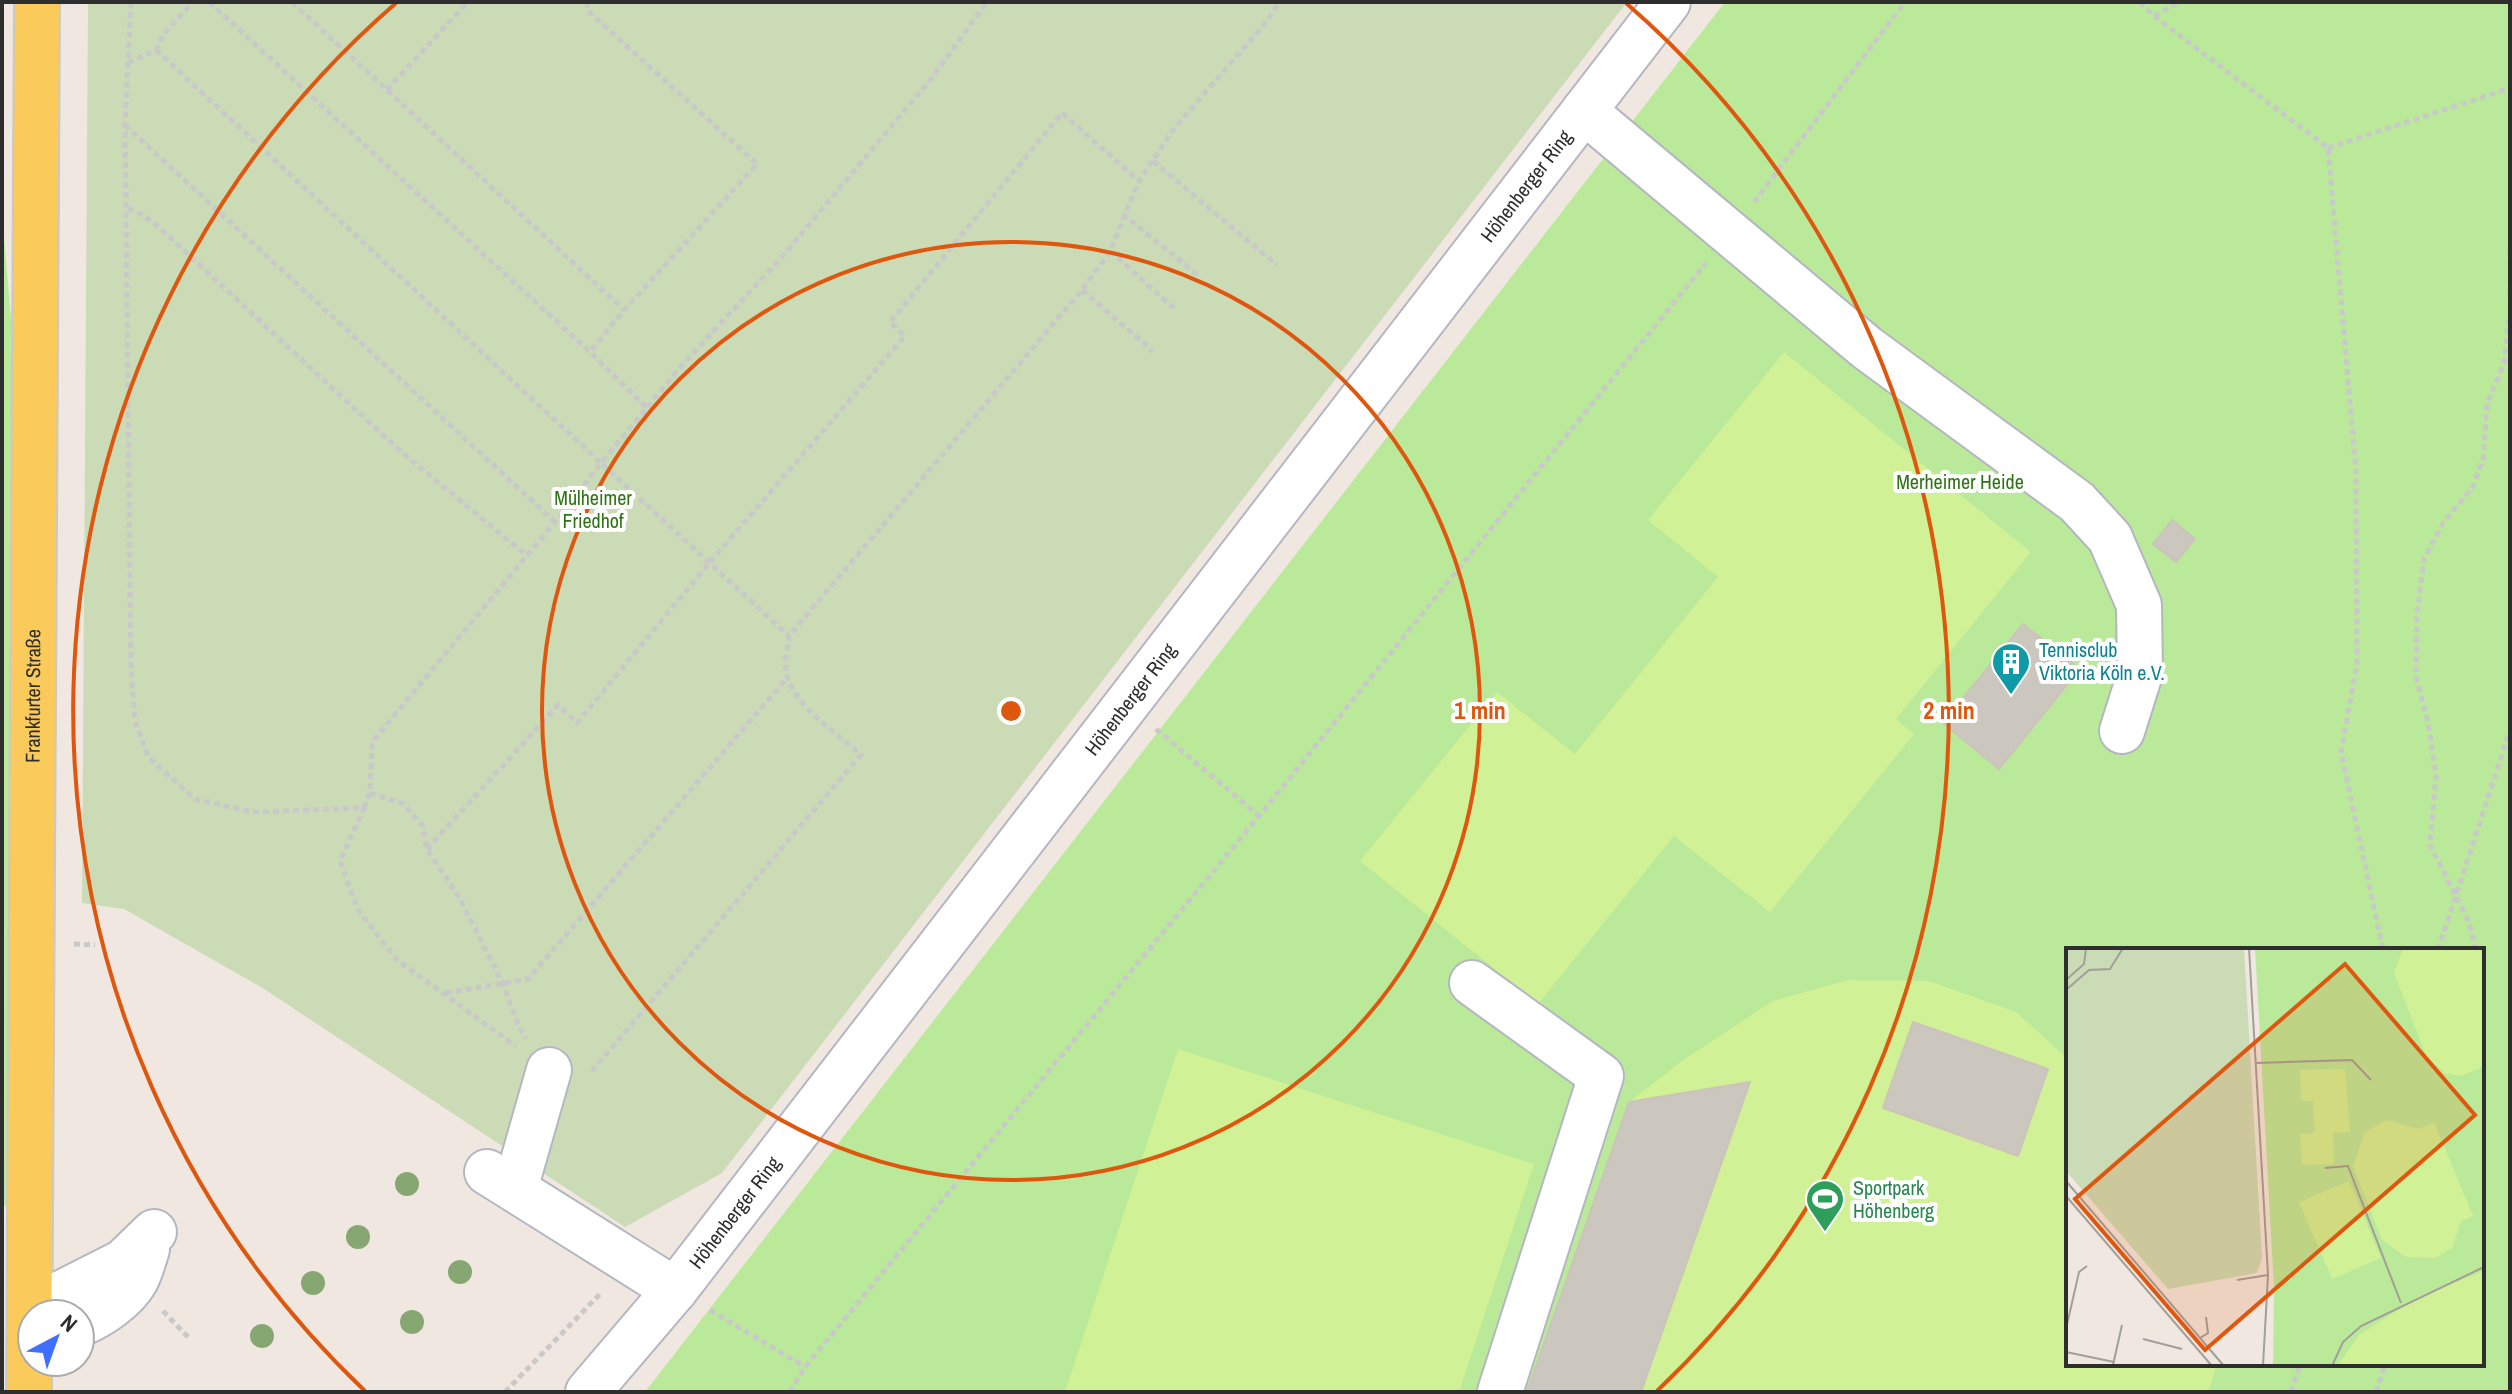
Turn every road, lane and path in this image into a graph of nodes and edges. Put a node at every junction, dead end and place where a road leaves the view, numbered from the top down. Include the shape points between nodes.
1 (37, 2) edge
2 (131, 2) edge
3 (193, 2) edge
4 (209, 2) edge
5 (292, 2) edge
6 (468, 2) edge
7 (588, 2) edge
8 (987, 2) edge
9 (1279, 2) edge
10 (1668, 2) edge
11 (1905, 2) edge
12 (2140, 2) edge
13 (2179, 2) edge
14 (2154, 16) junction
15 (156, 50) junction
16 (128, 63) junction
17 (2510, 88) edge
18 (387, 90) junction
19 (1584, 111) junction
20 (125, 125) junction
21 (2328, 148) junction
22 (1153, 161) junction
23 (1139, 181) junction
24 (128, 208) junction
25 (1123, 214) junction
26 (1729, 235) junction
27 (2510, 249) edge
28 (1110, 251) junction
29 (1277, 265) dead end
30 (1200, 277) dead end
31 (1082, 290) junction
32 (2510, 297) edge
33 (2510, 308) edge
34 (624, 310) junction
35 (1177, 311) dead end
36 (1153, 351) dead end
37 (590, 352) junction
38 (646, 407) junction
39 (601, 463) junction
40 (555, 522) junction
41 (527, 556) junction
42 (710, 562) junction
43 (789, 636) junction
44 (787, 678) junction
45 (1127, 704) junction
46 (2510, 730) edge
47 (2122, 731) dead end
48 (370, 793) junction
49 (364, 808) junction
50 (1259, 816) junction
51 (427, 849) junction
52 (2455, 897) junction
53 (74, 944) dead end
54 (95, 945) dead end
55 (2383, 948) edge
56 (2439, 948) edge
57 (2475, 948) edge
58 (502, 982) junction
59 (1472, 983) dead end
60 (445, 993) junction
61 (546, 1068) junction
62 (632, 1262) junction
63 (675, 1290) junction
64 (24, 1298) edge
65 (49, 1298) edge
66 (96, 1317) edge
67 (2299, 1366) edge
68 (2384, 1366) edge
69 (805, 1367) junction
70 (505, 1392) edge
71 (588, 1392) edge
72 (790, 1392) edge
73 (1500, 1392) edge
74 (2291, 1392) edge
75 (2376, 1392) edge

1 - 64 main road, Frankfurter Straße
2 - 16 path
3 - 15 path
4 - 37 path
5 - 18 path
6 - 18 path
7 - 34 path via 587,10 757,164
8 - 38 path via 931,79 782,257
9 - 22 path
10 - 19 street, Höhenberger Ring
11 - 26 path
12 - 14 path
13 - 14 path
14 - 21 path
15 - 16 path
15 - 39 path
16 - 20 path
17 - 21 path
18 - 34 path
19 - 26 street
19 - 45 street, Höhenberger Ring
20 - 24 path
20 - 40 path
21 - 55 path via 2356,472 2357,664 2341,752
22 - 23 path
22 - 29 path
23 - 25 path
23 - 42 path via 1062,113 890,322 905,336
24 - 41 path via 160,228 398,449
24 - 49 path via 131,670 135,721 149,758 195,799 253,812
25 - 28 path
25 - 30 path
26 - 47 street via 1867,348 2077,502 2110,538 2139,605 2140,674
26 - 50 path
27 - 32 path
28 - 31 path
28 - 35 path
31 - 36 path
31 - 43 path
33 - 52 path via 2504,363 2487,404 2483,460 2472,488 2443,523 2424,559 2417,616 2416,677 2436,776 2430,845
34 - 37 path
37 - 38 path
38 - 39 path
39 - 40 path
39 - 42 path
40 - 41 path
41 - 48 path via 372,742
42 - 43 path
42 - 51 path via 577,723 558,705
43 - 44 path
44 - 58 path via 528,979
44 - 61 path via 797,698 861,755 588,1076
45 - 50 path
45 - 63 street, Höhenberger Ring
46 - 52 path
48 - 49 path
48 - 51 path via 404,804 422,825
49 - 60 path via 340,861 358,910 397,960
50 - 69 path
51 - 58 path via 459,897
52 - 56 path
52 - 57 path
53 - 54 path
58 - 60 path
58 - 61 path via 519,1027
59 - 73 street via 1601,1076
60 - 61 path
61 - 62 street via 501,1181
62 - 63 street
62 - 70 path
63 - 69 path
63 - 71 street, Höhenberger Ring
65 - 66 street via 123,1262 154,1230 135,1281
67 - 74 path
68 - 75 path
69 - 72 path

